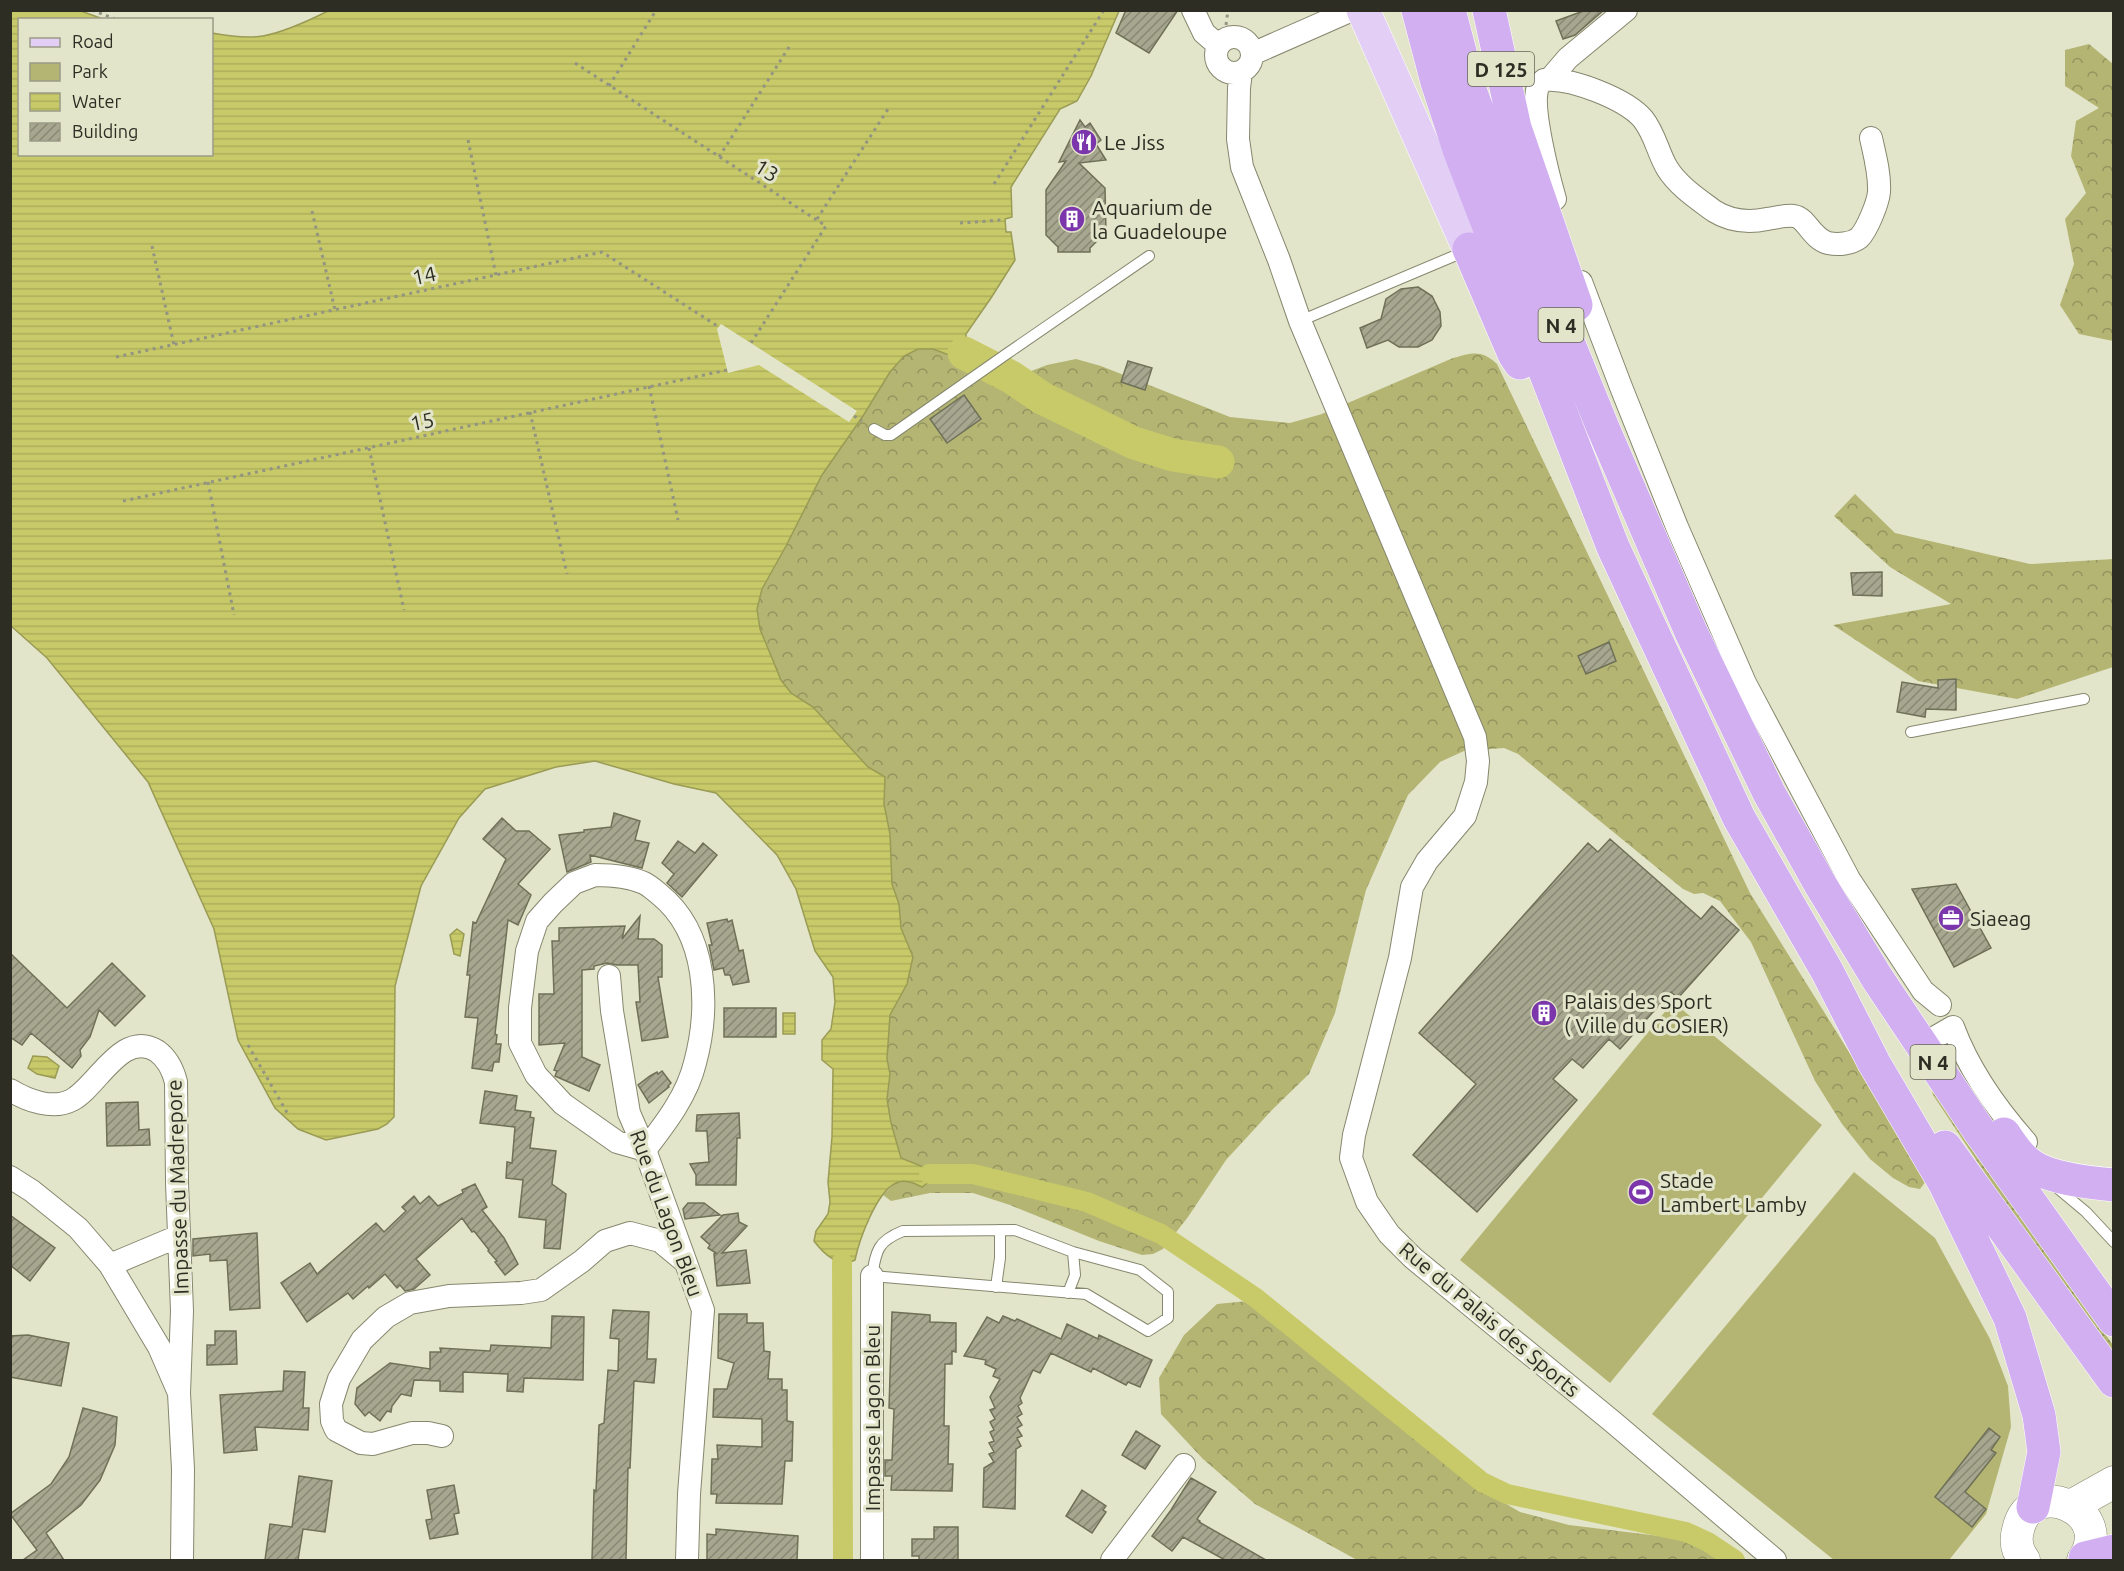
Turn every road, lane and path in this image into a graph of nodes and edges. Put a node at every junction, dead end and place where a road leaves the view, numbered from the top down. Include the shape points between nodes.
1 (92, 10) edge
2 (1104, 10) edge
3 (1193, 10) edge
4 (1352, 10) edge
5 (1363, 10) edge
6 (1418, 10) edge
7 (1449, 10) edge
8 (1489, 10) edge
9 (1626, 10) edge
10 (655, 12) edge
11 (111, 18) edge
12 (790, 44) dead end
13 (575, 63) dead end
14 (1246, 63) junction
15 (1550, 79) junction
16 (609, 86) junction
17 (890, 106) dead end
18 (1871, 138) dead end
19 (468, 140) dead end
20 (719, 157) junction
21 (994, 184) dead end
22 (312, 211) dead end
23 (817, 219) junction
24 (1002, 220) dead end
25 (960, 223) dead end
26 (152, 246) dead end
27 (1469, 249) junction
28 (1149, 256) dead end
29 (496, 275) junction
30 (335, 310) junction
31 (1300, 321) junction
32 (719, 327) dead end
33 (751, 343) dead end
34 (174, 345) junction
35 (116, 357) dead end
36 (727, 370) dead end
37 (649, 386) junction
38 (530, 412) junction
39 (874, 429) dead end
40 (1568, 433) junction
41 (369, 448) junction
42 (208, 482) junction
43 (123, 501) dead end
44 (678, 520) dead end
45 (567, 574) dead end
46 (404, 610) dead end
47 (234, 615) dead end
48 (1691, 632) junction
49 (2084, 699) dead end
50 (1911, 732) dead end
51 (1769, 793) junction
52 (1827, 971) junction
53 (609, 976) dead end
54 (1940, 1005) dead end
55 (1934, 1038) junction
56 (248, 1045) dead end
57 (10, 1090) edge
58 (289, 1116) dead end
59 (645, 1150) junction
60 (2033, 1167) junction
61 (10, 1177) edge
62 (2114, 1184) edge
63 (1000, 1230) junction
64 (179, 1236) junction
65 (2114, 1242) edge
66 (1073, 1252) junction
67 (684, 1261) junction
68 (110, 1266) junction
69 (872, 1276) junction
70 (996, 1287) junction
71 (1068, 1293) junction
72 (2114, 1320) edge
73 (2114, 1381) edge
74 (179, 1393) junction
75 (442, 1436) dead end
76 (1184, 1465) dead end
77 (2114, 1482) edge
78 (2114, 1491) edge
79 (2033, 1507) junction
80 (2088, 1540) edge
81 (2015, 1556) edge
82 (182, 1560) edge
83 (687, 1560) edge
84 (872, 1560) edge
85 (1112, 1560) edge
86 (1775, 1560) edge

1 - 11 path
2 - 21 path
3 - 14 street via 1204,33 1218,45 1215,55 1221,69 1231,74
4 - 14 street
5 - 27 main road
6 - 40 highway, N 4 via 1460,152
7 - 48 highway, N 4 via 1470,90 1514,209
8 - 48 highway, D 125 via 1515,128
9 - 15 street via 1575,52
10 - 16 path
12 - 20 path
13 - 16 path, 13
14 - 31 street, Rue du Palais des Sports via 1239,88 1241,160
15 - 18 street via 1624,102 1643,120 1679,183 1716,212 1736,221 1795,216 1802,219 1813,235 1828,243 1846,244 1859,237 1874,213 1879,193
15 - 54 street via 1537,88 1537,102 1543,155 1566,241 1677,527 1745,683 1849,879 1923,991
16 - 20 path, 13
17 - 23 path
19 - 29 path
20 - 23 path, 13
22 - 30 path
23 - 33 path via 826,226
24 - 25 path
26 - 34 path
27 - 31 lane
27 - 40 highway via 1514,354
28 - 39 lane via 891,435
29 - 30 path, 14
29 - 32 path, 14 via 602,252
30 - 34 path, 14
31 - 86 street, Rue du Palais des Sports via 1475,737 1478,761 1465,816 1427,861 1412,887 1400,958 1354,1135 1351,1158 1367,1202 1389,1234 1438,1280
34 - 35 path, 14
36 - 37 path, 15
37 - 38 path, 15
37 - 44 path
38 - 41 path, 15
38 - 45 path
40 - 52 highway, N 4 via 1613,547 1739,818
41 - 42 path, 15
41 - 46 path
42 - 43 path, 15
42 - 47 path
48 - 51 highway, N 4
49 - 50 lane
51 - 55 highway
51 - 72 highway, N 4 via 1877,978 1980,1132
52 - 73 highway, N 4 via 1949,1154
52 - 79 highway via 1874,1063 1945,1184 2010,1318 2039,1415 2044,1452
53 - 59 street, Rue du Lagon Bleu via 629,1113
55 - 60 highway via 2019,1156
55 - 62 street via 1953,1027 1986,1092 2028,1145 2069,1168
56 - 58 path
57 - 64 street, Impasse du Madrepore via 54,1105 71,1101 85,1091 129,1048 151,1047 163,1055 176,1082
59 - 59 street via 666,1124 695,1065 703,1017 702,977 691,933 670,903 646,884 621,875 595,875 574,883 537,921 527,951 520,1043 536,1075 563,1104 616,1142
59 - 67 street, Rue du Lagon Bleu
60 - 62 highway via 2080,1182
60 - 65 lane
61 - 68 street via 78,1228
63 - 66 lane via 1015,1230
63 - 69 lane via 903,1231 887,1238 876,1252
63 - 70 lane
64 - 68 street
64 - 74 street, Impasse du Madrepore
66 - 71 lane via 1075,1275
66 - 71 lane via 1140,1270 1168,1292 1168,1318 1148,1331 1086,1294
67 - 75 street via 660,1241 630,1233 605,1241 541,1290 450,1296 410,1303 386,1317 362,1340 339,1379 331,1404 336,1430 361,1443 373,1444 412,1433
67 - 83 street, Rue du Lagon Bleu via 703,1310
68 - 74 street via 159,1347
69 - 70 lane
69 - 84 street, Impasse Lagon Bleu
70 - 71 lane
74 - 82 street, Impasse du Madrepore
76 - 85 street
77 - 80 street
78 - 80 street
79 - 80 street via 2052,1501
79 - 81 street via 2019,1524

